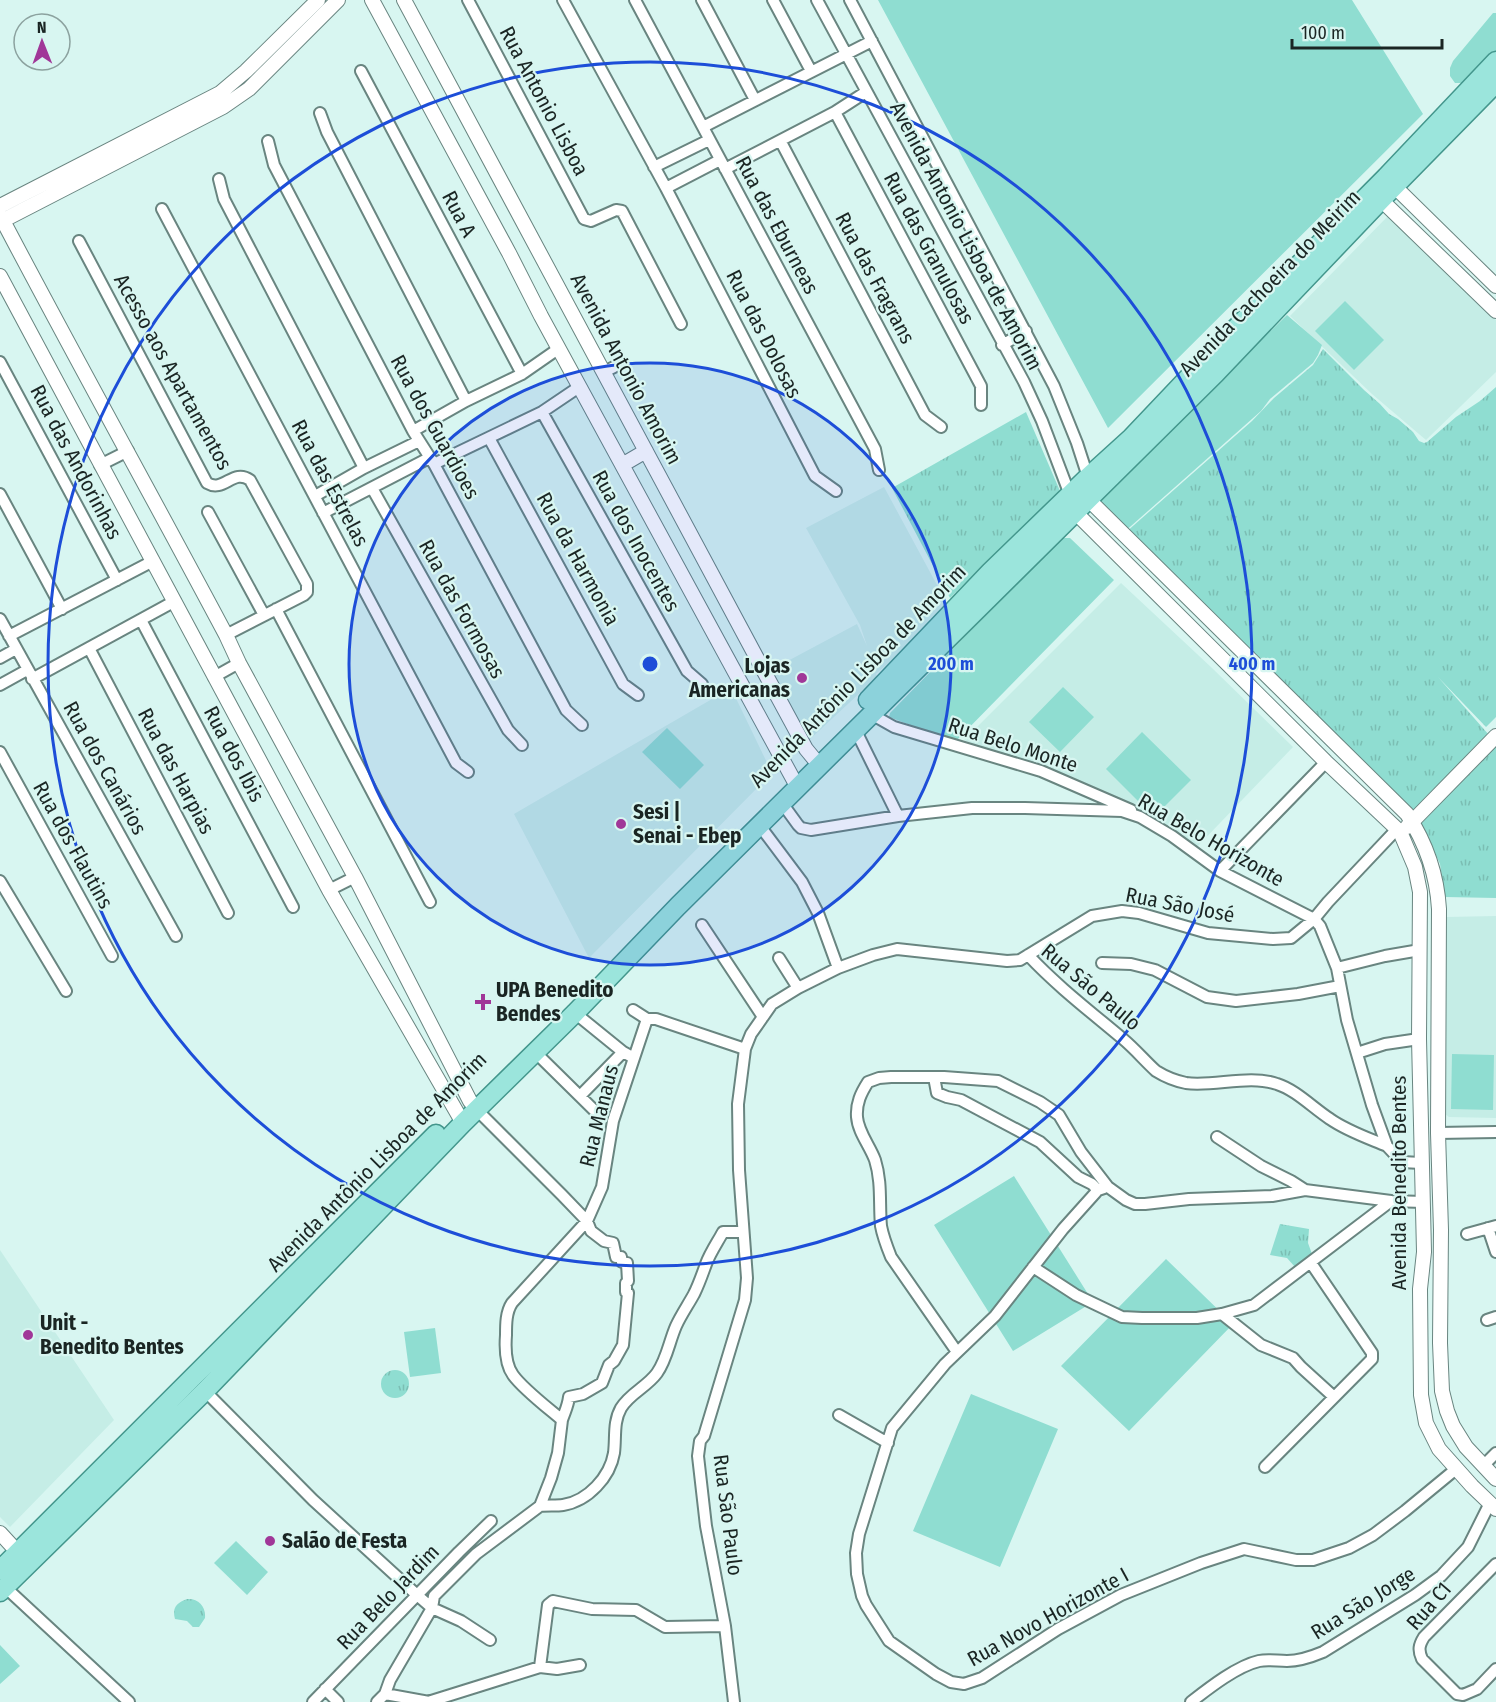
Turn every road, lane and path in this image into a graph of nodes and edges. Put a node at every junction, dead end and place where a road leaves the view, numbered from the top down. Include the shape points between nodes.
1 (318, 0) edge
2 (338, 0) edge
3 (372, 0) edge
4 (404, 0) edge
5 (468, 0) edge
6 (563, 0) edge
7 (635, 0) edge
8 (702, 0) edge
9 (773, 0) edge
10 (818, 0) edge
11 (850, 0) edge
12 (872, 41) junction
13 (846, 54) junction
14 (1496, 61) edge
15 (361, 71) dead end
16 (811, 72) junction
17 (1496, 83) edge
18 (866, 92) junction
19 (755, 100) junction
20 (835, 112) junction
21 (320, 113) dead end
22 (703, 128) junction
23 (709, 140) junction
24 (268, 141) dead end
25 (781, 142) junction
26 (722, 164) junction
27 (654, 167) junction
28 (219, 179) dead end
29 (1390, 182) junction
30 (666, 188) junction
31 (1376, 195) junction
32 (0, 206) edge
33 (162, 209) dead end
34 (1, 219) edge
35 (79, 241) dead end
36 (533, 241) junction
37 (509, 253) junction
38 (0, 276) edge
39 (1496, 286) edge
40 (1496, 311) edge
41 (681, 324) dead end
42 (1026, 331) junction
43 (1002, 345) junction
44 (558, 349) junction
45 (0, 362) edge
46 (522, 374) junction
47 (579, 387) junction
48 (466, 401) junction
49 (981, 405) dead end
50 (542, 412) junction
51 (941, 427) dead end
52 (416, 436) junction
53 (489, 438) junction
54 (128, 451) junction
55 (646, 451) junction
56 (432, 461) junction
57 (100, 465) junction
58 (622, 465) junction
59 (364, 468) junction
60 (879, 470) dead end
61 (1088, 477) junction
62 (372, 488) junction
63 (836, 491) dead end
64 (0, 494) edge
65 (315, 496) junction
66 (1088, 499) junction
67 (1072, 504) junction
68 (208, 512) dead end
69 (323, 513) junction
70 (153, 561) junction
71 (117, 580) junction
72 (175, 601) junction
73 (62, 609) junction
74 (276, 609) junction
75 (264, 615) junction
76 (0, 619) edge
77 (141, 620) junction
78 (226, 635) junction
79 (9, 636) junction
80 (89, 648) junction
81 (16, 649) junction
82 (0, 658) edge
83 (239, 663) junction
84 (760, 664) junction
85 (30, 674) junction
86 (735, 675) junction
87 (214, 677) junction
88 (702, 684) dead end
89 (0, 685) edge
90 (638, 695) dead end
91 (871, 714) junction
92 (582, 725) dead end
93 (855, 729) junction
94 (1496, 736) edge
95 (522, 745) dead end
96 (0, 752) edge
97 (817, 761) junction
98 (1326, 762) junction
99 (468, 772) dead end
100 (795, 782) junction
101 (782, 803) junction
102 (898, 816) junction
103 (1140, 818) junction
104 (1412, 822) junction
105 (760, 826) junction
106 (1399, 831) junction
107 (1220, 871) junction
108 (355, 877) junction
109 (0, 881) edge
110 (329, 890) junction
111 (430, 902) dead end
112 (293, 907) dead end
113 (228, 913) dead end
114 (1314, 919) junction
115 (702, 925) dead end
116 (176, 936) dead end
117 (1420, 950) junction
118 (1028, 955) junction
119 (112, 956) dead end
120 (779, 958) dead end
121 (1102, 963) dead end
122 (838, 968) junction
123 (1337, 968) junction
124 (1340, 986) junction
125 (798, 988) junction
126 (66, 991) dead end
127 (633, 1010) dead end
128 (575, 1013) junction
129 (763, 1017) junction
130 (647, 1019) junction
131 (1419, 1039) junction
132 (745, 1049) junction
133 (536, 1052) junction
134 (623, 1052) junction
135 (1357, 1053) junction
136 (634, 1058) junction
137 (934, 1077) junction
138 (580, 1096) junction
139 (467, 1111) junction
140 (600, 1116) dead end
141 (1496, 1132) edge
142 (1438, 1133) junction
143 (1217, 1137) dead end
144 (1388, 1146) junction
145 (1421, 1163) junction
146 (1103, 1188) junction
147 (1305, 1190) junction
148 (1391, 1201) junction
149 (1423, 1202) junction
150 (587, 1221) junction
151 (1492, 1227) edge
152 (743, 1232) junction
153 (1467, 1234) dead end
154 (1424, 1252) junction
155 (1441, 1252) junction
156 (1496, 1252) edge
157 (1311, 1263) junction
158 (1033, 1267) junction
159 (1222, 1314) junction
160 (957, 1352) junction
161 (205, 1391) junction
162 (1334, 1397) junction
163 (839, 1415) dead end
164 (562, 1419) junction
165 (888, 1443) junction
166 (1496, 1453) edge
167 (1483, 1466) junction
168 (1265, 1467) dead end
169 (1456, 1469) junction
170 (1496, 1479) edge
171 (540, 1506) junction
172 (1493, 1506) edge
173 (491, 1521) dead end
174 (0, 1533) edge
175 (1496, 1564) edge
176 (10, 1569) edge
177 (417, 1595) junction
178 (432, 1608) junction
179 (725, 1626) junction
180 (490, 1640) dead end
181 (580, 1665) dead end
182 (540, 1667) junction
183 (1496, 1669) edge
184 (325, 1689) junction
185 (381, 1698) edge
186 (129, 1702) edge
187 (313, 1702) edge
188 (338, 1702) edge
189 (428, 1702) edge
190 (734, 1702) edge
191 (1191, 1702) edge

1 - 32 street via 220,93
2 - 34 street via 249,89 222,107
3 - 37 street
4 - 36 street, Avenida Antonio Amorim
5 - 41 street, Rua Antonio Lisboa via 586,220 622,211
6 - 27 street, Rua das Dolosas
7 - 22 street, Rua das Eburneas
8 - 19 street
9 - 16 street
10 - 13 street, Avenida Antonio Lisboa de Amorim
11 - 12 street, Avenida Antonio Lisboa de Amorim
12 - 13 street
12 - 42 street, Avenida Antonio Lisboa de Amorim
13 - 16 street
13 - 18 street, Avenida Antonio Lisboa de Amorim
14 - 29 main road, Avenida Cachoeira do Meirim
15 - 46 street, Rua A
16 - 19 street
17 - 29 main road, Avenida Cachoeira do Meirim
18 - 20 street
18 - 43 street, Avenida Antonio Lisboa de Amorim
19 - 22 street
20 - 25 street
20 - 49 street, Rua das Granulosas via 981,386
21 - 48 street
22 - 23 street, Rua das Eburneas
23 - 26 street, Rua das Eburneas
23 - 27 street
24 - 52 street, Rua dos Guardioes via 274,165
25 - 26 street
25 - 51 street, Rua das Fragrans via 925,416
26 - 30 street
26 - 60 street, Rua das Eburneas via 875,449
27 - 30 street, Rua das Dolosas
28 - 59 street via 224,199
29 - 31 main road, Avenida Cachoeira do Meirim
29 - 39 street
30 - 63 street, Rua das Dolosas via 815,476
31 - 40 street
31 - 61 main road, Avenida Cachoeira do Meirim
31 - 66 main road, Avenida Cachoeira do Meirim via 1216,373
33 - 65 street, Rua das Estrelas
34 - 54 street
35 - 74 street, Acesso aos Apartamentos via 207,483 219,486 239,476 250,480 308,588 304,595
36 - 37 street
36 - 55 street, Avenida Antonio Amorim via 609,369
37 - 44 street
38 - 57 street
42 - 43 street
42 - 61 street, Avenida Antonio Lisboa de Amorim via 1054,386
43 - 67 street, Avenida Antonio Lisboa de Amorim via 1042,421
44 - 46 street
44 - 47 street
45 - 71 street, Rua das Andorinhas
46 - 48 street
47 - 50 street
47 - 58 street
48 - 52 street
50 - 53 street
50 - 88 street, Rua dos Inocentes via 687,671
52 - 56 street, Rua dos Guardioes
52 - 59 street
53 - 56 street
53 - 90 street, Rua da Harmonia via 623,684
54 - 57 street
54 - 78 street
55 - 58 street
55 - 84 street, Avenida Antonio Amorim
56 - 62 street
56 - 92 street, Rua dos Guardioes via 566,710
57 - 70 street
58 - 86 street
59 - 65 street
61 - 66 street
61 - 67 main road, Avenida Antônio Lisboa de Amorim
62 - 69 street
62 - 95 street, Rua das Formosas via 508,730
64 - 73 street
65 - 69 street, Rua das Estrelas
66 - 67 main road, Avenida Cachoeira do Meirim
66 - 104 street, Avenida Benedito Bentes
67 - 91 main road, Avenida Antônio Lisboa de Amorim
67 - 97 main road, Avenida Antônio Lisboa de Amorim via 990,572 831,740
67 - 98 street, Avenida Benedito Bentes
68 - 75 street
69 - 99 street, Rua das Estrelas via 456,763
70 - 71 street
70 - 72 street
71 - 73 street
72 - 77 street
72 - 87 street
73 - 79 street
74 - 75 street
74 - 111 street
75 - 78 street
76 - 79 street, Rua dos Canários
77 - 80 street
77 - 112 street, Rua dos Ibis
78 - 83 street
79 - 81 street, Rua dos Canários
80 - 85 street
80 - 113 street, Rua das Harpias
81 - 82 street
81 - 85 street, Rua dos Canários
83 - 87 street
83 - 108 street
84 - 86 street
84 - 97 street, Avenida Antonio Amorim
85 - 89 street
85 - 116 street, Rua dos Canários
86 - 100 street
87 - 110 street
91 - 93 main road, Avenida Antônio Lisboa de Amorim
91 - 103 street, Rua Belo Monte via 894,727 1041,771 1132,810
93 - 97 main road, Avenida Antônio Lisboa de Amorim
93 - 102 street
94 - 104 street
96 - 119 street, Rua dos Flautins
97 - 100 main road, Avenida Antônio Lisboa de Amorim
98 - 106 street, Avenida Benedito Bentes
98 - 107 street
100 - 101 main road, Avenida Antônio Lisboa de Amorim
100 - 139 main road, Avenida Antônio Lisboa de Amorim via 631,941
101 - 102 street, Rua Belo Horizonte via 805,830
101 - 105 main road, Avenida Antônio Lisboa de Amorim
102 - 103 street, Rua Belo Horizonte via 1016,808 1122,812
103 - 107 street, Rua Belo Horizonte
104 - 106 street
104 - 142 street, Avenida Benedito Bentes via 1429,856 1440,909
105 - 122 street via 802,882
105 - 128 main road, Avenida Antônio Lisboa de Amorim
106 - 114 street, Rua São José
106 - 117 street, Avenida Benedito Bentes via 1415,867 1420,892
107 - 114 street, Rua Belo Horizonte
108 - 110 street
108 - 139 street
109 - 126 street
110 - 139 street
114 - 118 street, Rua São José via 1291,938 1273,939 1208,933 1122,910 1092,916
114 - 123 street
115 - 129 street
117 - 123 street
117 - 131 street, Avenida Benedito Bentes
118 - 122 street, Rua São Paulo via 1007,961 897,950
118 - 144 street, Rua São Paulo via 1157,1071 1184,1083 1274,1083 1331,1120
120 - 125 street
121 - 124 street via 1155,970 1207,997 1236,1001
122 - 125 street, Rua São Paulo
123 - 124 street
124 - 135 street
125 - 129 street, Rua São Paulo via 772,1004
127 - 130 street
128 - 133 main road, Avenida Antônio Lisboa de Amorim
128 - 134 street
129 - 132 street, Rua São Paulo
130 - 132 street
130 - 136 street, Rua Manaus
131 - 135 street
131 - 145 street, Avenida Benedito Bentes
132 - 152 street, Rua São Paulo via 738,1104
133 - 138 street
133 - 139 main road, Avenida Antônio Lisboa de Amorim
134 - 136 street
134 - 138 street
135 - 144 street
136 - 150 street, Rua Manaus via 613,1121 602,1186
137 - 146 street via 937,1093 961,1100 1040,1142 1078,1177
137 - 146 street via 998,1081 1040,1102 1059,1115
137 - 160 street via 879,1078 868,1082 856,1107 857,1121 879,1173 881,1227 891,1257
138 - 140 street
139 - 150 street
139 - 161 main road, Avenida Antônio Lisboa de Amorim
139 - 176 main road, Avenida Antônio Lisboa de Amorim
141 - 142 street
142 - 155 street, Avenida Benedito Bentes
143 - 147 street
144 - 145 street via 1402,1162
145 - 149 street, Avenida Benedito Bentes
146 - 147 street via 1135,1204 1272,1196
146 - 158 street, Rua Novo Horizonte I
147 - 148 street
148 - 149 street
148 - 157 street
149 - 154 street, Avenida Benedito Bentes
150 - 164 street via 508,1309 506,1349 513,1375
150 - 164 street via 591,1231 613,1243 616,1257 627,1263 623,1345 602,1383 569,1397
151 - 153 street
151 - 156 street
152 - 171 street via 723,1232 682,1313 658,1373 623,1404 617,1415 610,1467 600,1483 579,1501
152 - 179 street, Rua São Paulo via 745,1300 698,1456 706,1526
154 - 155 street
154 - 169 street, Avenida Benedito Bentes via 1419,1289 1421,1395 1426,1423 1439,1449
155 - 167 street, Avenida Benedito Bentes via 1442,1391 1453,1426
157 - 159 street via 1254,1305
157 - 162 street via 1372,1356
158 - 159 street via 1076,1295 1122,1317 1197,1318
158 - 160 street, Rua Novo Horizonte I via 995,1316
159 - 162 street via 1261,1345 1293,1358
160 - 165 street, Rua Novo Horizonte I via 892,1428
161 - 176 main road, Avenida Antônio Lisboa de Amorim
161 - 177 street via 313,1500
162 - 168 street
163 - 165 street
164 - 171 street via 558,1453
165 - 169 street, Rua Novo Horizonte I via 859,1534 857,1574 862,1596 889,1641 936,1674 964,1684 982,1678 1058,1629 1121,1595 1209,1560 1244,1550 1313,1560 1349,1548 1373,1535
166 - 167 street
167 - 170 street, Avenida Benedito Bentes
169 - 172 street, Avenida Benedito Bentes
171 - 178 street, Rua Belo Jardim via 476,1554 434,1596
172 - 191 street, Rua São Jorge via 1463,1554 1415,1595 1323,1652 1307,1659 1251,1663
173 - 177 street, Rua Belo Jardim
174 - 176 street
175 - 183 street, Rua C1 via 1424,1636 1419,1646 1422,1659 1457,1694 1477,1689
176 - 186 street
177 - 178 street
177 - 184 street, Rua Belo Jardim
178 - 180 street
178 - 185 street, Rua Belo Jardim
179 - 182 street via 665,1627 636,1610 592,1609 553,1601 548,1605
179 - 190 street, Rua São Paulo
181 - 182 street
182 - 189 street
184 - 187 street, Rua Belo Jardim
184 - 188 street
185 - 189 street

